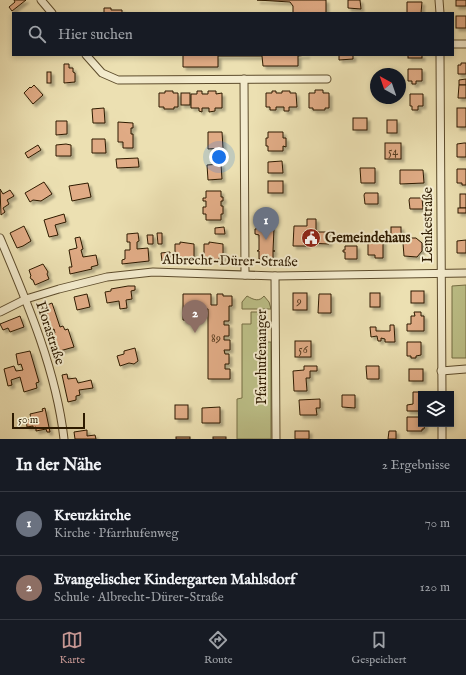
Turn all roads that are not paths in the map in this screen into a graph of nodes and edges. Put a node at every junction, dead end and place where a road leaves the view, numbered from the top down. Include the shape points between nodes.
1 (41, 0) edge
2 (439, 0) edge
3 (51, 12) edge
4 (440, 12) edge
5 (454, 44) edge
6 (466, 44) edge
7 (87, 56) edge
8 (440, 56) edge
9 (244, 79) junction
10 (327, 79) dead end
11 (0, 238) edge
12 (466, 273) edge
13 (441, 274) junction
14 (245, 275) junction
15 (275, 276) junction
16 (26, 300) junction
17 (0, 312) edge
18 (466, 369) edge
19 (442, 371) junction
20 (442, 391) edge
21 (442, 427) edge
22 (64, 439) edge
23 (276, 439) edge
24 (442, 439) edge

1 - 3 street
2 - 4 street
5 - 6 street
7 - 9 street via 102,73 118,80
8 - 13 street, Lemkestraße
9 - 10 street
9 - 14 street
11 - 16 street, Florastraße
12 - 13 street, Albrecht-Dürer-Straße
13 - 15 street, Albrecht-Dürer-Straße
13 - 19 street, Lemkestraße
14 - 15 street, Albrecht-Dürer-Straße
14 - 16 street, Albrecht-Dürer-Straße via 153,272 90,281
15 - 23 street, Pfarrhufenanger
16 - 17 street, Albrecht-Dürer-Straße
16 - 22 street, Florastraße via 46,359
18 - 19 street
19 - 20 street, Lemkestraße
21 - 24 street

